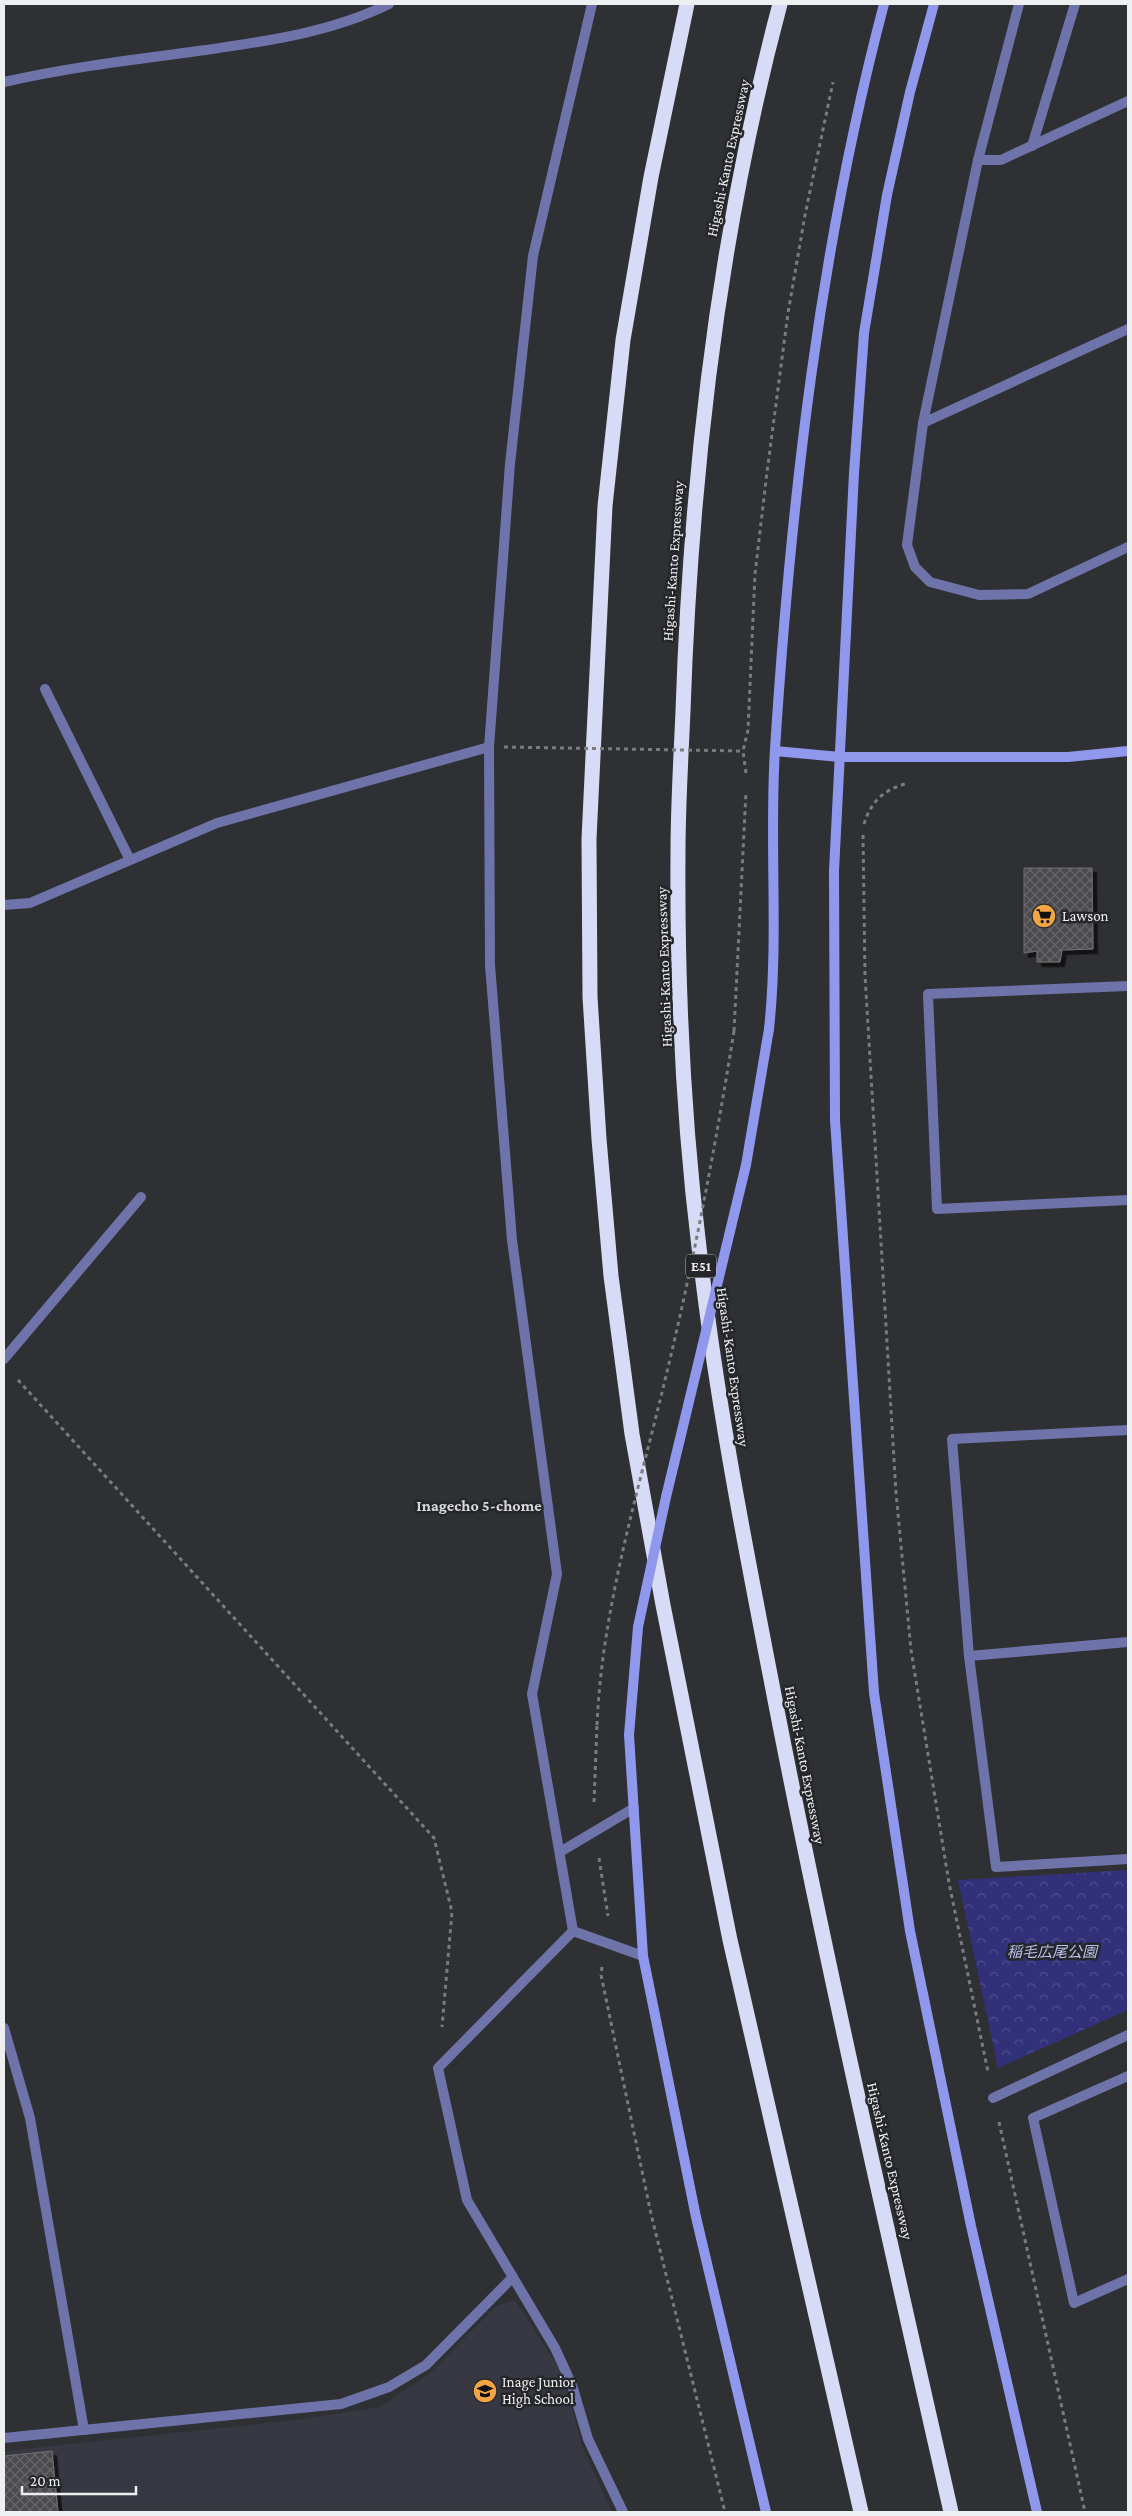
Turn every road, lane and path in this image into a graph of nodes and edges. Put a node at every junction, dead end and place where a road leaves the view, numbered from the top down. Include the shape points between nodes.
1 (389, 4) edge
2 (592, 4) edge
3 (687, 4) edge
4 (780, 4) edge
5 (884, 4) edge
6 (934, 4) edge
7 (1019, 4) edge
8 (1074, 4) edge
9 (4, 82) edge
10 (1128, 101) edge
11 (1032, 146) junction
12 (978, 160) junction
13 (1128, 329) edge
14 (923, 423) junction
15 (1128, 547) edge
16 (45, 689) dead end
17 (489, 747) junction
18 (504, 747) dead end
19 (743, 751) dead end
20 (775, 751) junction
21 (1128, 751) edge
22 (840, 757) junction
23 (130, 860) junction
24 (4, 905) edge
25 (1128, 986) edge
26 (734, 1031) dead end
27 (141, 1197) dead end
28 (1128, 1200) edge
29 (4, 1359) edge
30 (17, 1379) dead end
31 (1128, 1430) edge
32 (1128, 1642) edge
33 (969, 1656) junction
34 (634, 1808) junction
35 (595, 1831) junction
36 (560, 1852) junction
37 (1128, 1859) edge
38 (574, 1931) junction
39 (605, 1942) junction
40 (643, 1956) junction
41 (4, 2028) edge
42 (1128, 2035) edge
43 (438, 2068) junction
44 (1128, 2076) edge
45 (993, 2098) dead end
46 (513, 2277) junction
47 (1128, 2279) edge
48 (84, 2430) junction
49 (4, 2438) edge
50 (623, 2512) edge
51 (725, 2512) edge
52 (766, 2512) edge
53 (861, 2512) edge
54 (950, 2512) edge
55 (1037, 2512) edge

1 - 9 street via 330,26 270,41 46,72
2 - 17 street via 533,256 510,464
3 - 53 highway via 651,177 623,340 605,506 589,839 590,996 599,1139 611,1276 631,1424 663,1606 730,1940
4 - 54 highway, Higashi-Kanto Expressway / E51 via 739,180 710,349 694,496 678,850 688,1117 698,1240 716,1390 745,1545 818,1918
5 - 20 street via 862,87 818,325 793,545
6 - 22 street via 887,195 864,333
7 - 12 street
8 - 11 street
10 - 11 street
11 - 12 street via 1001,160
12 - 14 street
13 - 14 street
14 - 15 street via 907,545 915,567 930,582 979,595 1028,594
16 - 23 street
17 - 23 street via 217,823
17 - 36 street via 490,965 512,1240 557,1574 532,1694
18 - 19 path, bridge
20 - 22 street
20 - 34 street, bridge via 774,980 770,1029 746,1165 638,1627 629,1735
21 - 22 street via 1068,757
22 - 55 street via 834,871 834,1120 874,1693 910,1931 971,2226
23 - 24 street via 30,903
25 - 28 street via 928,994 938,1208
26 - 35 path, bridge via 715,1154 620,1565 599,1676
27 - 29 street
30 - 43 path via 434,1838 452,1912
31 - 33 street via 952,1439
32 - 33 street
33 - 37 street via 996,1867
34 - 35 street
34 - 40 street
35 - 36 street
35 - 39 path via 608,1919
36 - 38 street
38 - 39 street
38 - 43 street
39 - 40 street
39 - 51 path via 601,1975 651,2214
40 - 52 street via 696,2217
41 - 48 street via 30,2118
42 - 45 street
43 - 46 street via 467,2200
44 - 47 street via 1033,2118 1074,2303
46 - 48 street via 426,2365 389,2387 341,2404
46 - 50 street via 555,2348 572,2385 588,2439
48 - 49 street

